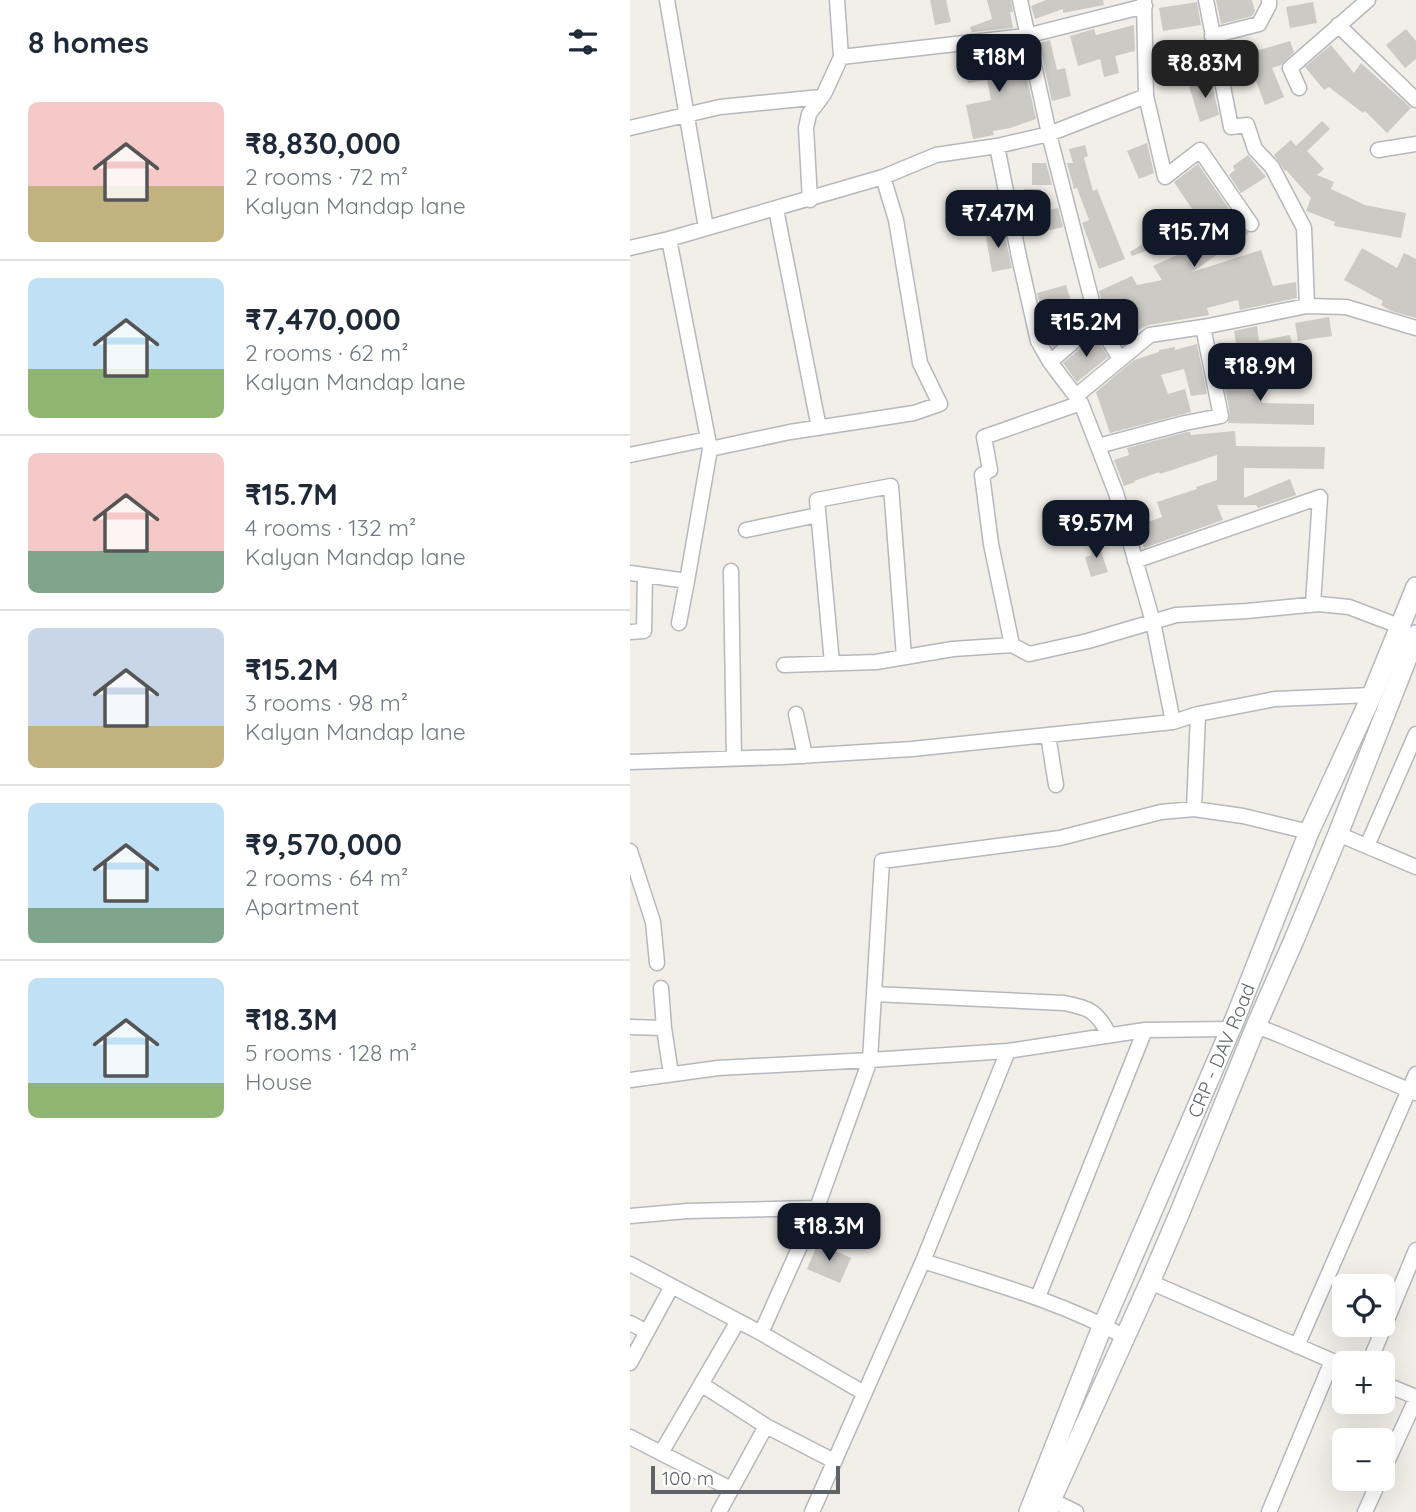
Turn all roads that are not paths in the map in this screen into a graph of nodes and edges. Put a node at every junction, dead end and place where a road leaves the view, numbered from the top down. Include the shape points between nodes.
1 (667, 0) edge
2 (837, 0) edge
3 (1020, 0) edge
4 (1206, 0) edge
5 (1269, 0) edge
6 (1368, 0) edge
7 (1145, 3) edge
8 (1338, 25) junction
9 (1026, 36) junction
10 (1212, 36) junction
11 (841, 57) junction
12 (1299, 88) dead end
13 (1146, 96) junction
14 (821, 97) junction
15 (1416, 100) edge
16 (687, 116) junction
17 (630, 128) edge
18 (1049, 134) junction
19 (1416, 144) edge
20 (997, 146) junction
21 (1378, 150) dead end
22 (884, 177) junction
23 (810, 200) junction
24 (776, 209) junction
25 (1251, 224) dead end
26 (706, 228) junction
27 (669, 239) junction
28 (630, 248) edge
29 (1307, 306) junction
30 (1097, 321) junction
31 (1203, 327) junction
32 (1416, 328) edge
33 (1120, 359) junction
34 (1051, 362) junction
35 (1078, 399) junction
36 (819, 428) junction
37 (709, 444) junction
38 (1098, 446) junction
39 (630, 455) edge
40 (818, 515) junction
41 (747, 530) dead end
42 (1135, 561) junction
43 (731, 571) dead end
44 (637, 574) edge
45 (687, 581) junction
46 (1416, 587) edge
47 (1312, 604) junction
48 (1153, 622) junction
49 (679, 623) dead end
50 (1408, 631) edge
51 (630, 632) edge
52 (1012, 645) junction
53 (904, 657) junction
54 (832, 663) junction
55 (785, 664) dead end
56 (1373, 695) junction
57 (796, 714) dead end
58 (1198, 714) junction
59 (1173, 722) junction
60 (1416, 734) edge
61 (1048, 735) junction
62 (805, 756) junction
63 (734, 758) junction
64 (630, 762) edge
65 (1056, 785) dead end
66 (1194, 809) junction
67 (1309, 832) junction
68 (1338, 834) junction
69 (1367, 846) junction
70 (630, 851) edge
71 (1416, 867) edge
72 (1278, 910) junction
73 (1302, 921) junction
74 (657, 963) dead end
75 (661, 988) dead end
76 (874, 994) junction
77 (1256, 1026) junction
78 (630, 1027) edge
79 (664, 1028) junction
80 (1230, 1029) junction
81 (1145, 1030) junction
82 (1110, 1035) junction
83 (1008, 1051) junction
84 (870, 1060) junction
85 (671, 1074) junction
86 (1416, 1074) edge
87 (630, 1080) edge
88 (1413, 1092) edge
89 (817, 1208) junction
90 (630, 1216) edge
91 (1416, 1250) edge
92 (923, 1261) junction
93 (630, 1264) edge
94 (1150, 1282) junction
95 (672, 1286) junction
96 (1038, 1297) junction
97 (738, 1321) junction
98 (630, 1323) edge
99 (1103, 1325) junction
100 (647, 1332) junction
101 (761, 1333) junction
102 (1125, 1337) junction
103 (1297, 1346) junction
104 (1374, 1351) edge
105 (1332, 1361) edge
106 (630, 1363) edge
107 (1332, 1377) edge
108 (701, 1384) junction
109 (1395, 1388) edge
110 (864, 1393) junction
111 (1416, 1398) edge
112 (766, 1426) junction
113 (630, 1437) edge
114 (1395, 1444) edge
115 (661, 1452) junction
116 (834, 1461) junction
117 (731, 1489) junction
118 (1375, 1491) edge
119 (1050, 1506) edge
120 (719, 1512) edge
121 (812, 1512) edge
122 (1029, 1512) edge
123 (1076, 1512) edge
124 (1269, 1512) edge
125 (1365, 1512) edge

1 - 16 street
2 - 11 street
3 - 9 street
4 - 10 street
5 - 10 street via 1259,24
6 - 8 street
7 - 9 street
7 - 13 street
8 - 12 street via 1290,68
8 - 15 street
9 - 11 street
9 - 18 street
10 - 29 street via 1231,127 1247,125 1255,149 1272,167 1304,228
11 - 14 street
13 - 18 street
13 - 25 street via 1166,177 1200,150
14 - 16 street via 720,107
14 - 23 street via 806,128
16 - 17 street
16 - 26 street
18 - 20 street
18 - 30 street
19 - 21 street
20 - 22 street via 936,155
20 - 34 street via 1038,341
22 - 23 street
22 - 36 street via 896,220 920,363 940,404 914,413
23 - 24 street
24 - 26 street
24 - 36 street
26 - 27 street
27 - 28 street
27 - 37 street
29 - 31 street
29 - 32 street via 1346,307
30 - 33 street
30 - 34 street
31 - 33 street via 1150,335
31 - 38 street via 1221,416
33 - 35 street
34 - 35 street
35 - 38 street
35 - 52 street via 985,437 990,470 982,474 991,544
36 - 37 street
37 - 39 street
37 - 45 street
38 - 42 street
40 - 41 street
40 - 53 street via 817,500 891,486
40 - 54 street
42 - 47 street via 1320,497
42 - 48 street
43 - 63 street
44 - 45 street
44 - 51 street via 644,631
45 - 49 street
46 - 50 street, CRP - DAV Road
47 - 48 street via 1176,615
47 - 50 street via 1349,607
48 - 52 street via 1029,654
48 - 59 street
50 - 56 street, CRP - DAV Road
50 - 68 street, CRP - DAV Road
52 - 53 street
53 - 54 street
54 - 55 street
56 - 58 street via 1275,699
56 - 67 street, CRP - DAV Road
57 - 62 street
58 - 59 street
58 - 66 street
59 - 61 street
60 - 69 street
61 - 62 street
61 - 65 street
62 - 63 street
63 - 64 street
66 - 67 street
66 - 76 street via 1161,812 1060,838 882,861
67 - 72 street, CRP - DAV Road
68 - 69 street
68 - 73 street, CRP - DAV Road
69 - 71 street
70 - 74 street via 653,922
72 - 73 street
72 - 80 street, CRP - DAV Road
73 - 77 street, CRP - DAV Road
75 - 79 street
76 - 82 street via 1064,1003 1098,1016
76 - 84 street
77 - 88 street
77 - 94 street, CRP - DAV Road
78 - 79 street
79 - 85 street
80 - 81 street
80 - 99 street, CRP - DAV Road
81 - 82 street
81 - 96 street
82 - 83 street
83 - 84 street
83 - 92 street
84 - 85 street
84 - 89 street
85 - 87 street
86 - 88 street
88 - 103 street
89 - 90 street
89 - 101 street
91 - 104 street
92 - 96 street
92 - 110 street
93 - 95 street
94 - 102 street, CRP - DAV Road
94 - 103 street
95 - 97 street
95 - 100 street
96 - 99 street
97 - 101 street
97 - 108 street
98 - 100 street
99 - 102 street
99 - 122 street, CRP - DAV Road
100 - 106 street
101 - 110 street
102 - 119 street, CRP - DAV Road
103 - 105 street
107 - 124 street
108 - 112 street
108 - 115 street
109 - 111 street
110 - 116 street
111 - 114 street
112 - 116 street
112 - 117 street
113 - 115 street
115 - 117 street
116 - 121 street
117 - 120 street
118 - 125 street
119 - 123 street

